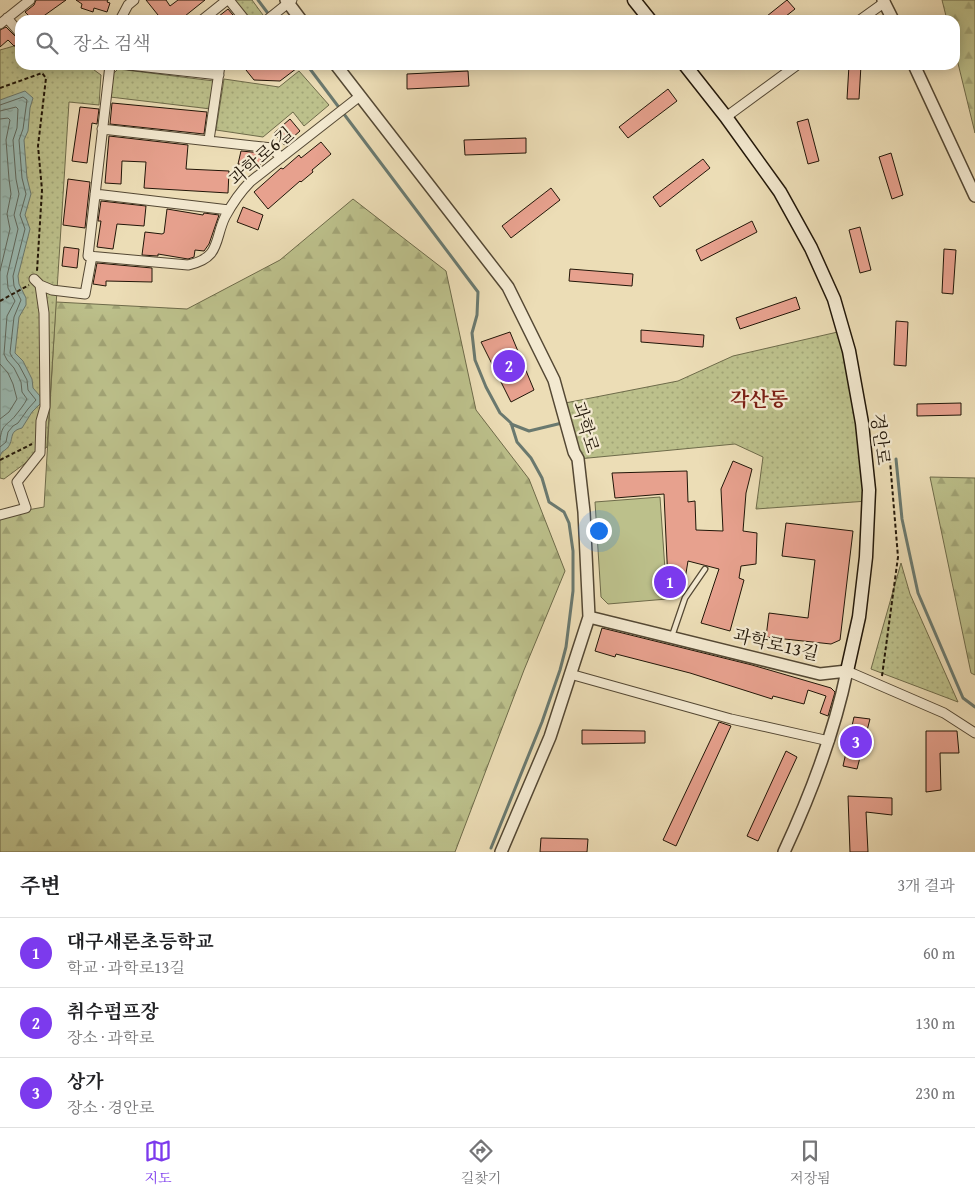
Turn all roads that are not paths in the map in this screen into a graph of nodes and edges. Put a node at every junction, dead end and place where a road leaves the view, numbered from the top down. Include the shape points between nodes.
1 (30, 0) edge
2 (134, 0) edge
3 (228, 0) edge
4 (634, 0) edge
5 (289, 1) edge
6 (884, 1) edge
7 (123, 15) edge
8 (208, 15) edge
9 (241, 15) edge
10 (273, 15) edge
11 (298, 15) edge
12 (646, 15) edge
13 (866, 15) edge
14 (891, 15) edge
15 (4, 21) edge
16 (15, 29) edge
17 (109, 70) edge
18 (190, 70) edge
19 (220, 70) edge
20 (340, 70) edge
21 (689, 70) edge
22 (790, 70) edge
23 (916, 70) edge
24 (219, 75) junction
25 (360, 96) junction
26 (726, 117) junction
27 (102, 129) junction
28 (209, 140) junction
29 (281, 158) junction
30 (95, 194) junction
31 (975, 196) edge
32 (229, 210) junction
33 (90, 256) junction
34 (0, 515) edge
35 (705, 569) dead end
36 (589, 617) junction
37 (671, 637) junction
38 (847, 671) junction
39 (570, 674) junction
40 (975, 734) edge
41 (829, 740) junction
42 (502, 852) edge
43 (784, 852) edge

1 - 15 street
2 - 7 street
3 - 8 street
3 - 9 street
4 - 12 main road
5 - 10 street
5 - 11 street
6 - 13 street
6 - 14 street
15 - 16 street
17 - 27 street
18 - 24 street
19 - 24 street
20 - 25 street, 과학로
21 - 26 main road, 경안로
22 - 26 street
23 - 31 street
24 - 28 street
25 - 29 street, 과학로6길
25 - 36 street, 과학로 via 508,287 554,380 578,459
26 - 38 main road, 경안로 via 780,192 811,248 834,299 849,351 862,423 869,490 859,617
27 - 28 street
27 - 30 street
28 - 29 street via 272,148
29 - 32 street, 과학로6길 via 250,182
30 - 32 street
30 - 33 street
32 - 33 street, 과학로6길 via 214,249 198,263 188,265
33 - 34 street via 84,294 52,290 37,282 44,313 45,407 40,453 17,482 26,508
35 - 37 lane via 685,598
36 - 37 street, 과학로13길
36 - 39 street, 과학로
37 - 38 street, 과학로13길 via 820,674
38 - 40 street via 944,713
38 - 41 street, 경안로
39 - 41 street via 731,719
39 - 42 street, 과학로 via 550,737
41 - 43 street, 경안로

